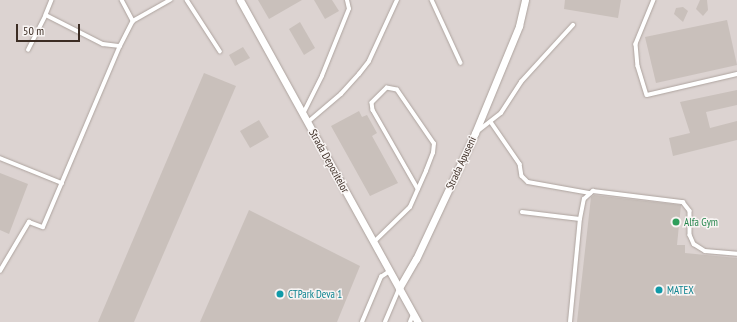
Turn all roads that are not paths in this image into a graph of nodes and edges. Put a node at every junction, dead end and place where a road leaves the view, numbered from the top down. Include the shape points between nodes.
1 (52, 0) edge
2 (122, 0) edge
3 (170, 0) edge
4 (187, 0) edge
5 (240, 0) edge
6 (347, 0) edge
7 (398, 0) edge
8 (432, 0) edge
9 (525, 0) edge
10 (654, 0) edge
11 (46, 15) junction
12 (133, 21) junction
13 (573, 25) dead end
14 (120, 46) junction
15 (28, 50) dead end
16 (220, 51) dead end
17 (461, 63) dead end
18 (737, 74) edge
19 (303, 114) junction
20 (308, 122) junction
21 (490, 122) junction
22 (475, 133) junction
23 (0, 158) edge
24 (62, 183) junction
25 (418, 189) junction
26 (590, 193) junction
27 (522, 212) dead end
28 (580, 219) junction
29 (374, 242) junction
30 (737, 254) edge
31 (0, 271) edge
32 (390, 271) junction
33 (399, 288) junction
34 (413, 314) junction
35 (362, 322) edge
36 (385, 322) edge
37 (410, 322) edge
38 (418, 322) edge
39 (570, 322) edge

1 - 11 lane
2 - 12 lane
3 - 12 lane
4 - 16 lane
5 - 19 street, Strada Depozitelor
6 - 19 lane via 349,9 322,76
7 - 20 lane via 369,61 341,94
8 - 17 lane
9 - 22 street, Strada Apuseni via 519,26
10 - 18 lane via 636,44 638,66 647,95
11 - 14 lane via 103,44
11 - 15 lane
12 - 14 lane
13 - 21 lane via 521,82 501,113
14 - 24 lane
19 - 20 street, Strada Depozitelor
20 - 29 street, Strada Depozitelor
21 - 22 lane
21 - 26 lane via 520,164 522,176 528,182
22 - 33 street, Strada Apuseni via 416,260
23 - 24 lane
24 - 31 lane via 43,227 29,222
25 - 25 lane via 372,110 372,103 387,88 397,90 434,144 433,153
25 - 29 lane via 410,206
26 - 28 lane via 584,199
26 - 30 lane via 597,191 683,202 690,211 690,235 694,244 705,251
27 - 28 lane
28 - 39 lane
29 - 32 street, Strada Depozitelor
32 - 33 street, Strada Depozitelor
32 - 35 lane via 381,277
33 - 34 street, Strada Depozitelor
33 - 36 lane, Strada Apuseni
34 - 37 lane
34 - 38 street, Strada Depozitelor

